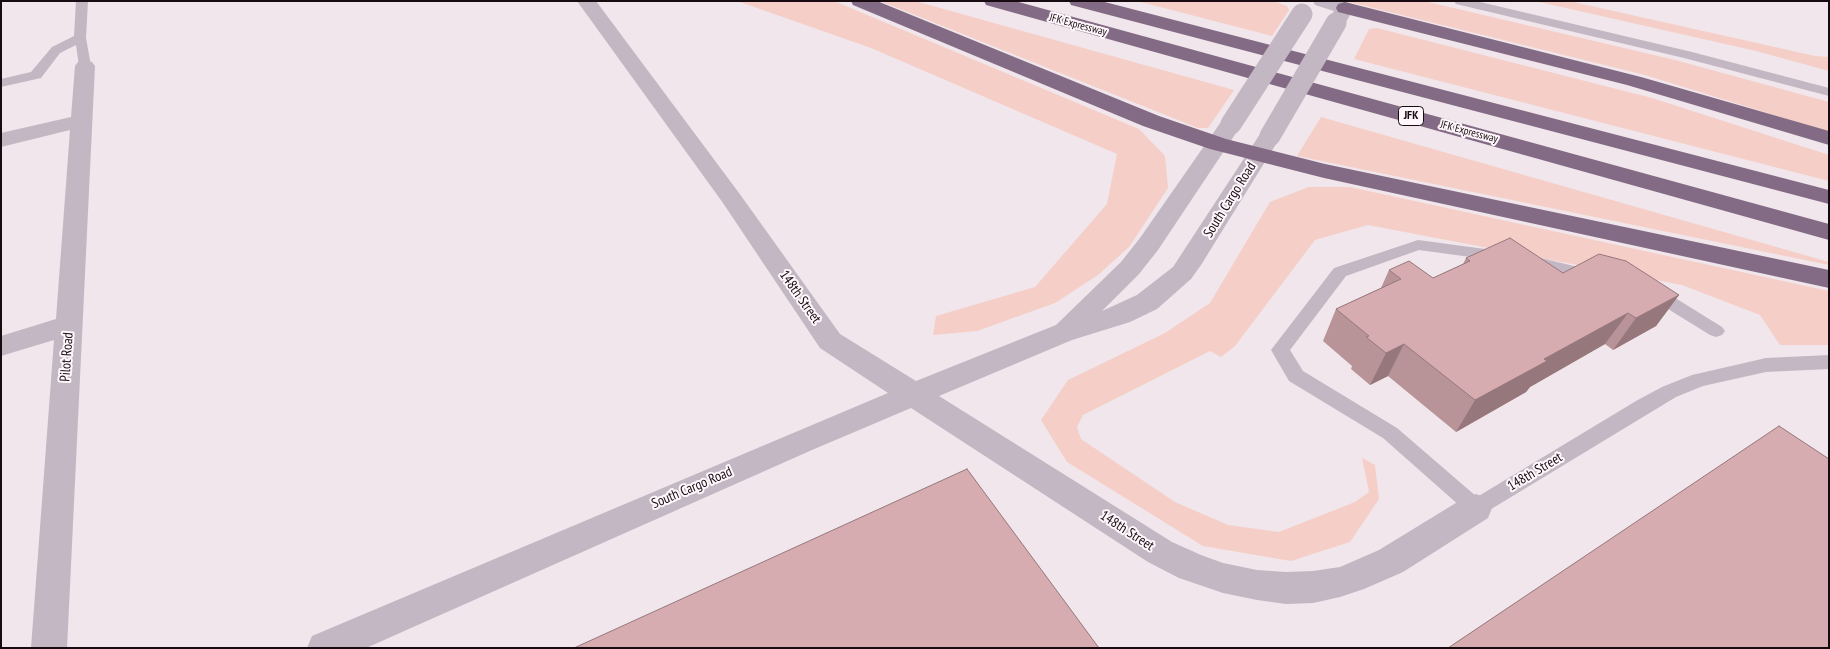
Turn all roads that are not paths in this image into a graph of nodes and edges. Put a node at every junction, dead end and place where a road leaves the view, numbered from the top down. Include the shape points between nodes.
1 (82, 1) edge
2 (586, 1) edge
3 (860, 1) edge
4 (993, 1) edge
5 (1078, 1) edge
6 (1322, 1) edge
7 (1460, 1) edge
8 (1306, 8) edge
9 (1340, 15) junction
10 (80, 38) junction
11 (85, 66) joint
12 (1, 83) edge
13 (1829, 92) edge
14 (82, 121) junction
15 (1224, 134) junction
16 (1829, 138) edge
17 (1, 140) edge
18 (1264, 145) junction
19 (1829, 197) edge
20 (1829, 232) edge
21 (1829, 279) edge
22 (1604, 280) edge
23 (1631, 287) edge
24 (69, 325) junction
25 (1716, 331) dead end
26 (1062, 334) junction
27 (1, 346) edge
28 (1829, 362) edge
29 (915, 394) junction
30 (1476, 508) junction
31 (49, 648) edge
32 (325, 648) edge

1 - 10 lane
2 - 29 street, 148th Street via 731,198 830,341
3 - 15 highway via 1150,120
4 - 20 highway, JFK Expressway / JFK
5 - 19 highway, JFK Expressway / JFK
6 - 9 street
7 - 13 lane
8 - 15 street, South Cargo Road, bridge
9 - 16 highway via 1626,79
9 - 18 street, South Cargo Road, bridge
10 - 11 lane
10 - 12 lane via 56,50 36,75
11 - 14 street, Pilot Road
14 - 17 street
14 - 24 street, Pilot Road
15 - 18 highway
15 - 26 street, South Cargo Road via 1150,244 1107,292
18 - 21 highway via 1324,172
18 - 26 street, South Cargo Road via 1202,246 1177,278 1147,302 1120,315
22 - 30 lane via 1542,262 1418,245 1340,272 1280,350 1296,376 1390,433
23 - 25 lane via 1658,295
24 - 27 street
24 - 31 street, Pilot Road
26 - 29 street, South Cargo Road
28 - 30 lane, 148th Street via 1766,365 1700,380 1669,392
29 - 30 street, 148th Street via 1160,552 1232,580 1286,588 1340,582 1391,561
29 - 32 street, South Cargo Road via 792,444

